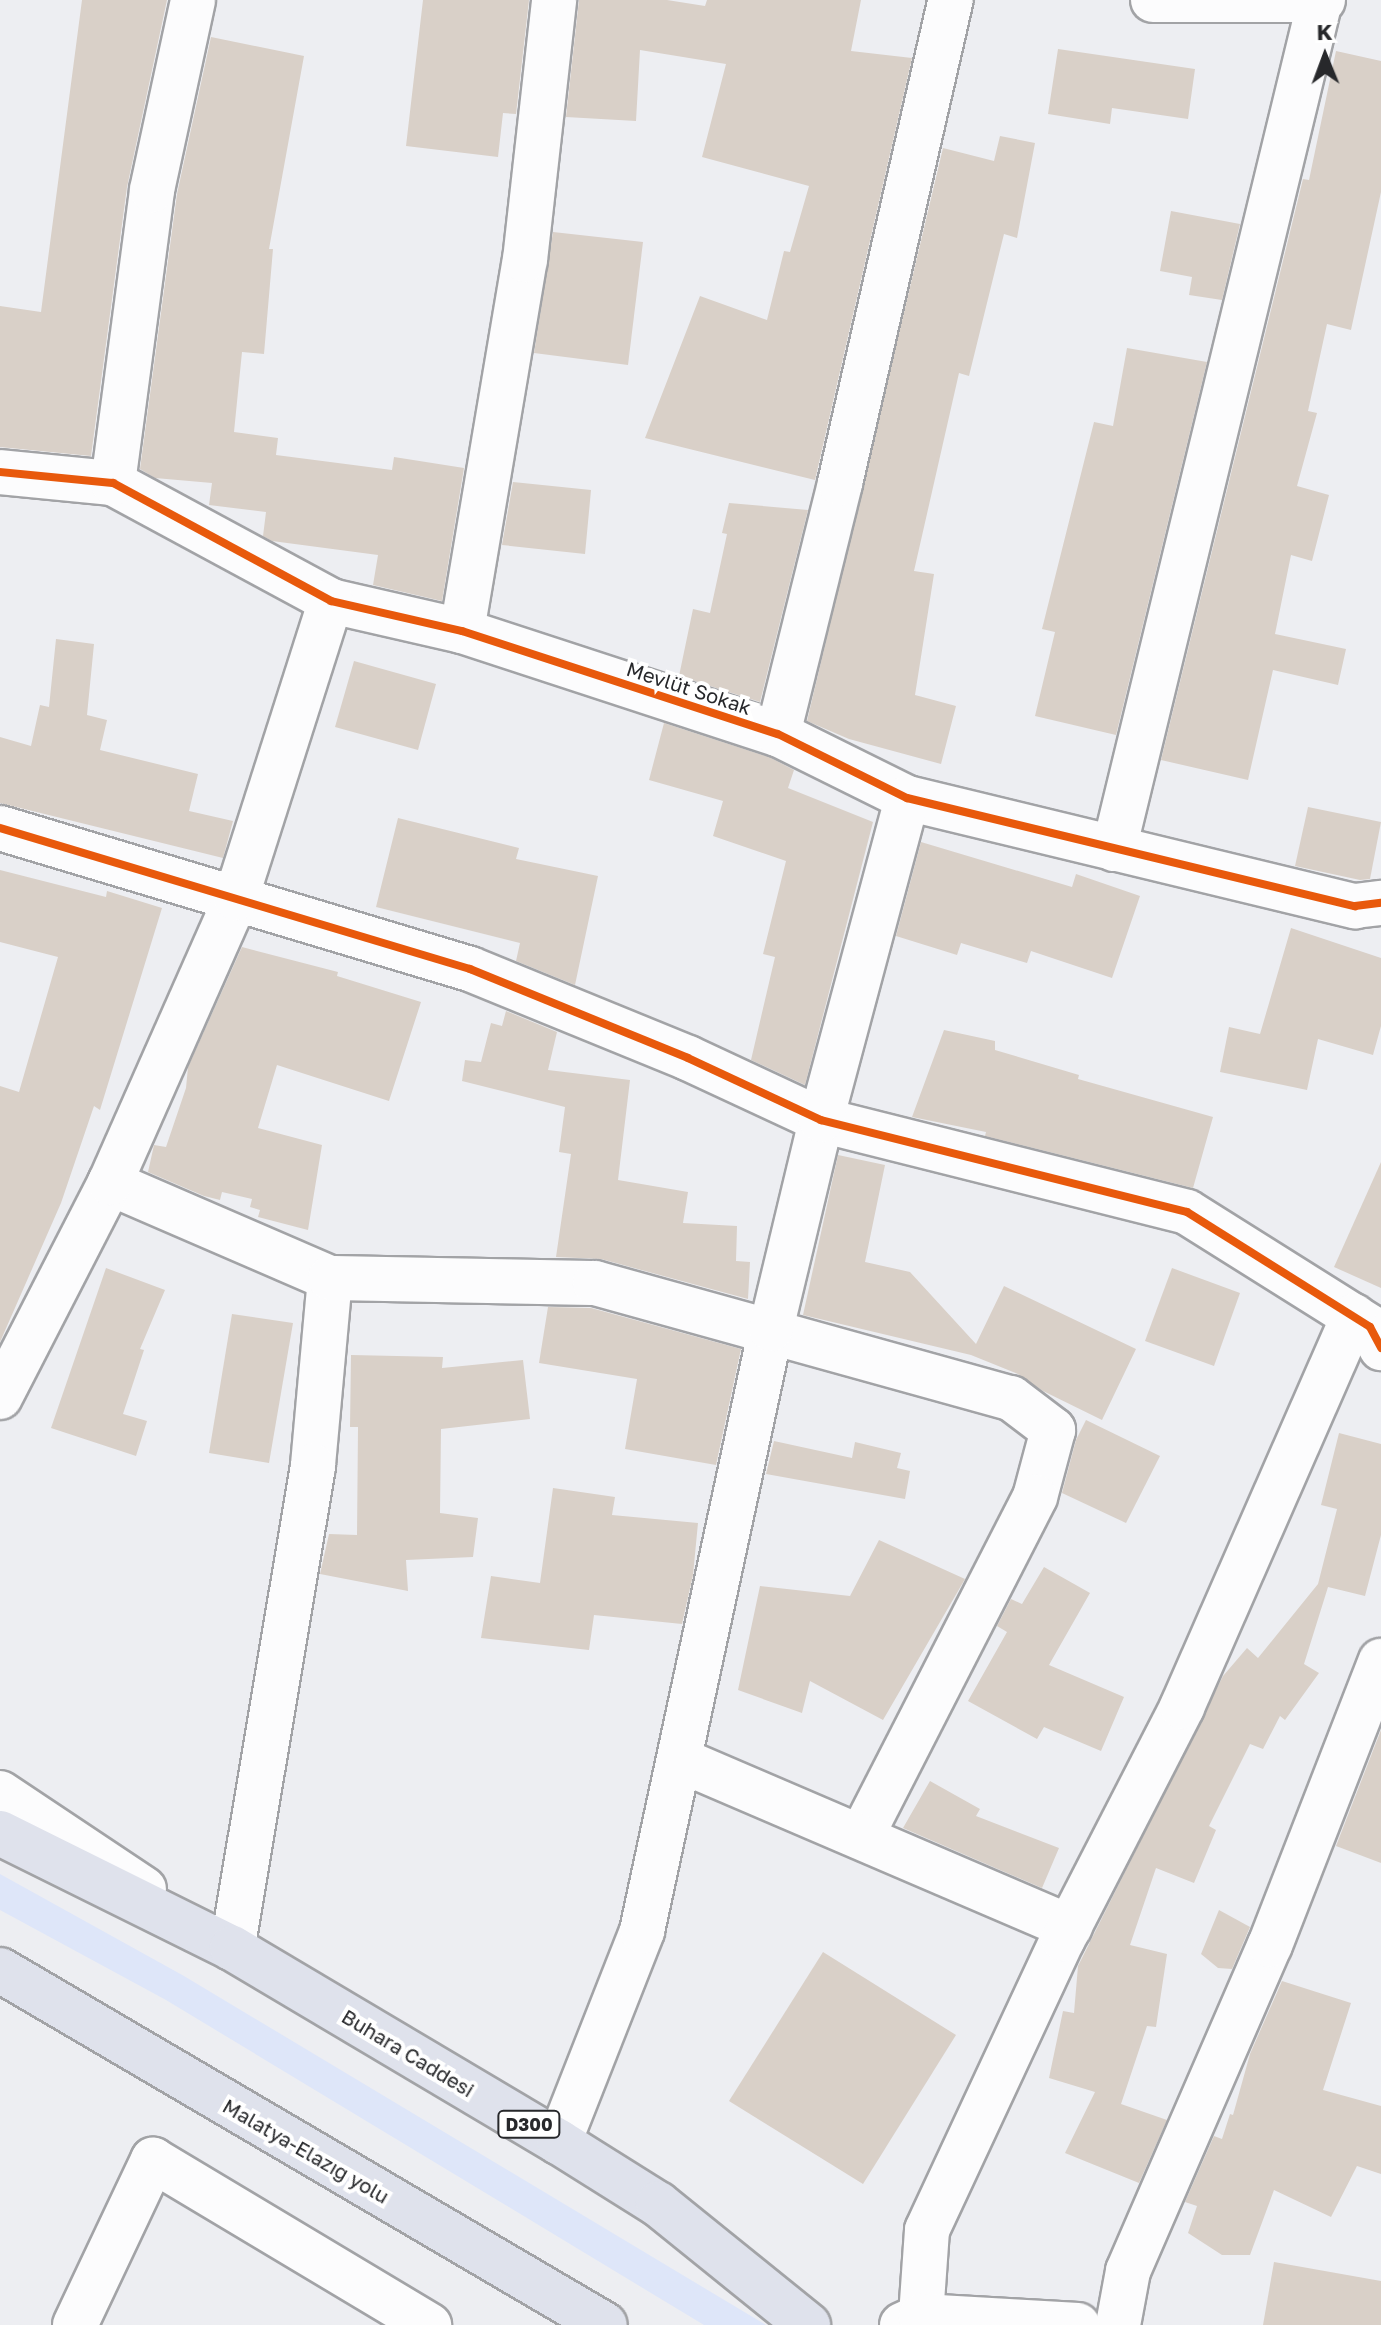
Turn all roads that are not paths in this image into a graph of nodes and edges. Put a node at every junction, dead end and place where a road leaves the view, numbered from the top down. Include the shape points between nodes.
1 (193, 0) edge
2 (554, 0) edge
3 (951, 0) edge
4 (1153, 0) edge
5 (1321, 0) edge
6 (0, 472) edge
7 (113, 483) junction
8 (331, 601) junction
9 (462, 631) junction
10 (778, 734) junction
11 (907, 798) junction
12 (0, 828) edge
13 (1114, 849) junction
14 (236, 898) junction
15 (1381, 903) edge
16 (821, 1120) junction
17 (110, 1183) junction
18 (330, 1278) junction
19 (771, 1329) junction
20 (1367, 1332) edge
21 (0, 1397) edge
22 (1381, 1661) edge
23 (680, 1760) junction
24 (0, 1793) edge
25 (0, 1833) edge
26 (862, 1835) junction
27 (1070, 1927) junction
28 (232, 1948) junction
29 (0, 1970) edge
30 (0, 1990) edge
31 (127, 2048) junction
32 (559, 2142) junction
33 (912, 2320) edge
34 (75, 2325) edge
35 (429, 2325) edge
36 (605, 2325) edge
37 (808, 2325) edge
38 (1078, 2325) edge
39 (1118, 2325) edge

1 - 7 street via 152,190
2 - 9 street via 525,260
3 - 10 street
4 - 5 street
5 - 13 street
6 - 7 street, Mevlüt Sokak
7 - 8 street, Mevlüt Sokak
8 - 9 street, Mevlüt Sokak
8 - 14 street
9 - 10 street, Mevlüt Sokak
10 - 11 street, Mevlüt Sokak
11 - 13 street, Mevlüt Sokak
11 - 16 street
12 - 14 street
13 - 15 street, Mevlüt Sokak via 1355,906
14 - 16 street via 470,969 688,1058
14 - 17 street
16 - 19 street
16 - 20 street via 1187,1212
17 - 18 street
17 - 21 street
18 - 19 street via 595,1283
18 - 28 street via 313,1466
19 - 23 street
19 - 26 street via 1011,1398 1053,1430 1035,1497
20 - 27 street
22 - 39 street via 1270,1945 1128,2271
23 - 26 street
23 - 32 street via 642,1931
24 - 28 street, Buhara Caddesi / D300
25 - 28 highway
26 - 27 street
27 - 33 street via 927,2230
28 - 32 highway, Buhara Caddesi / D300
29 - 31 highway
30 - 31 street, Malatya-Elazığ yolu
31 - 36 highway, Malatya-Elazığ yolu
32 - 37 highway, Buhara Caddesi / D300 via 658,2204
33 - 38 street
34 - 35 street via 153,2160

